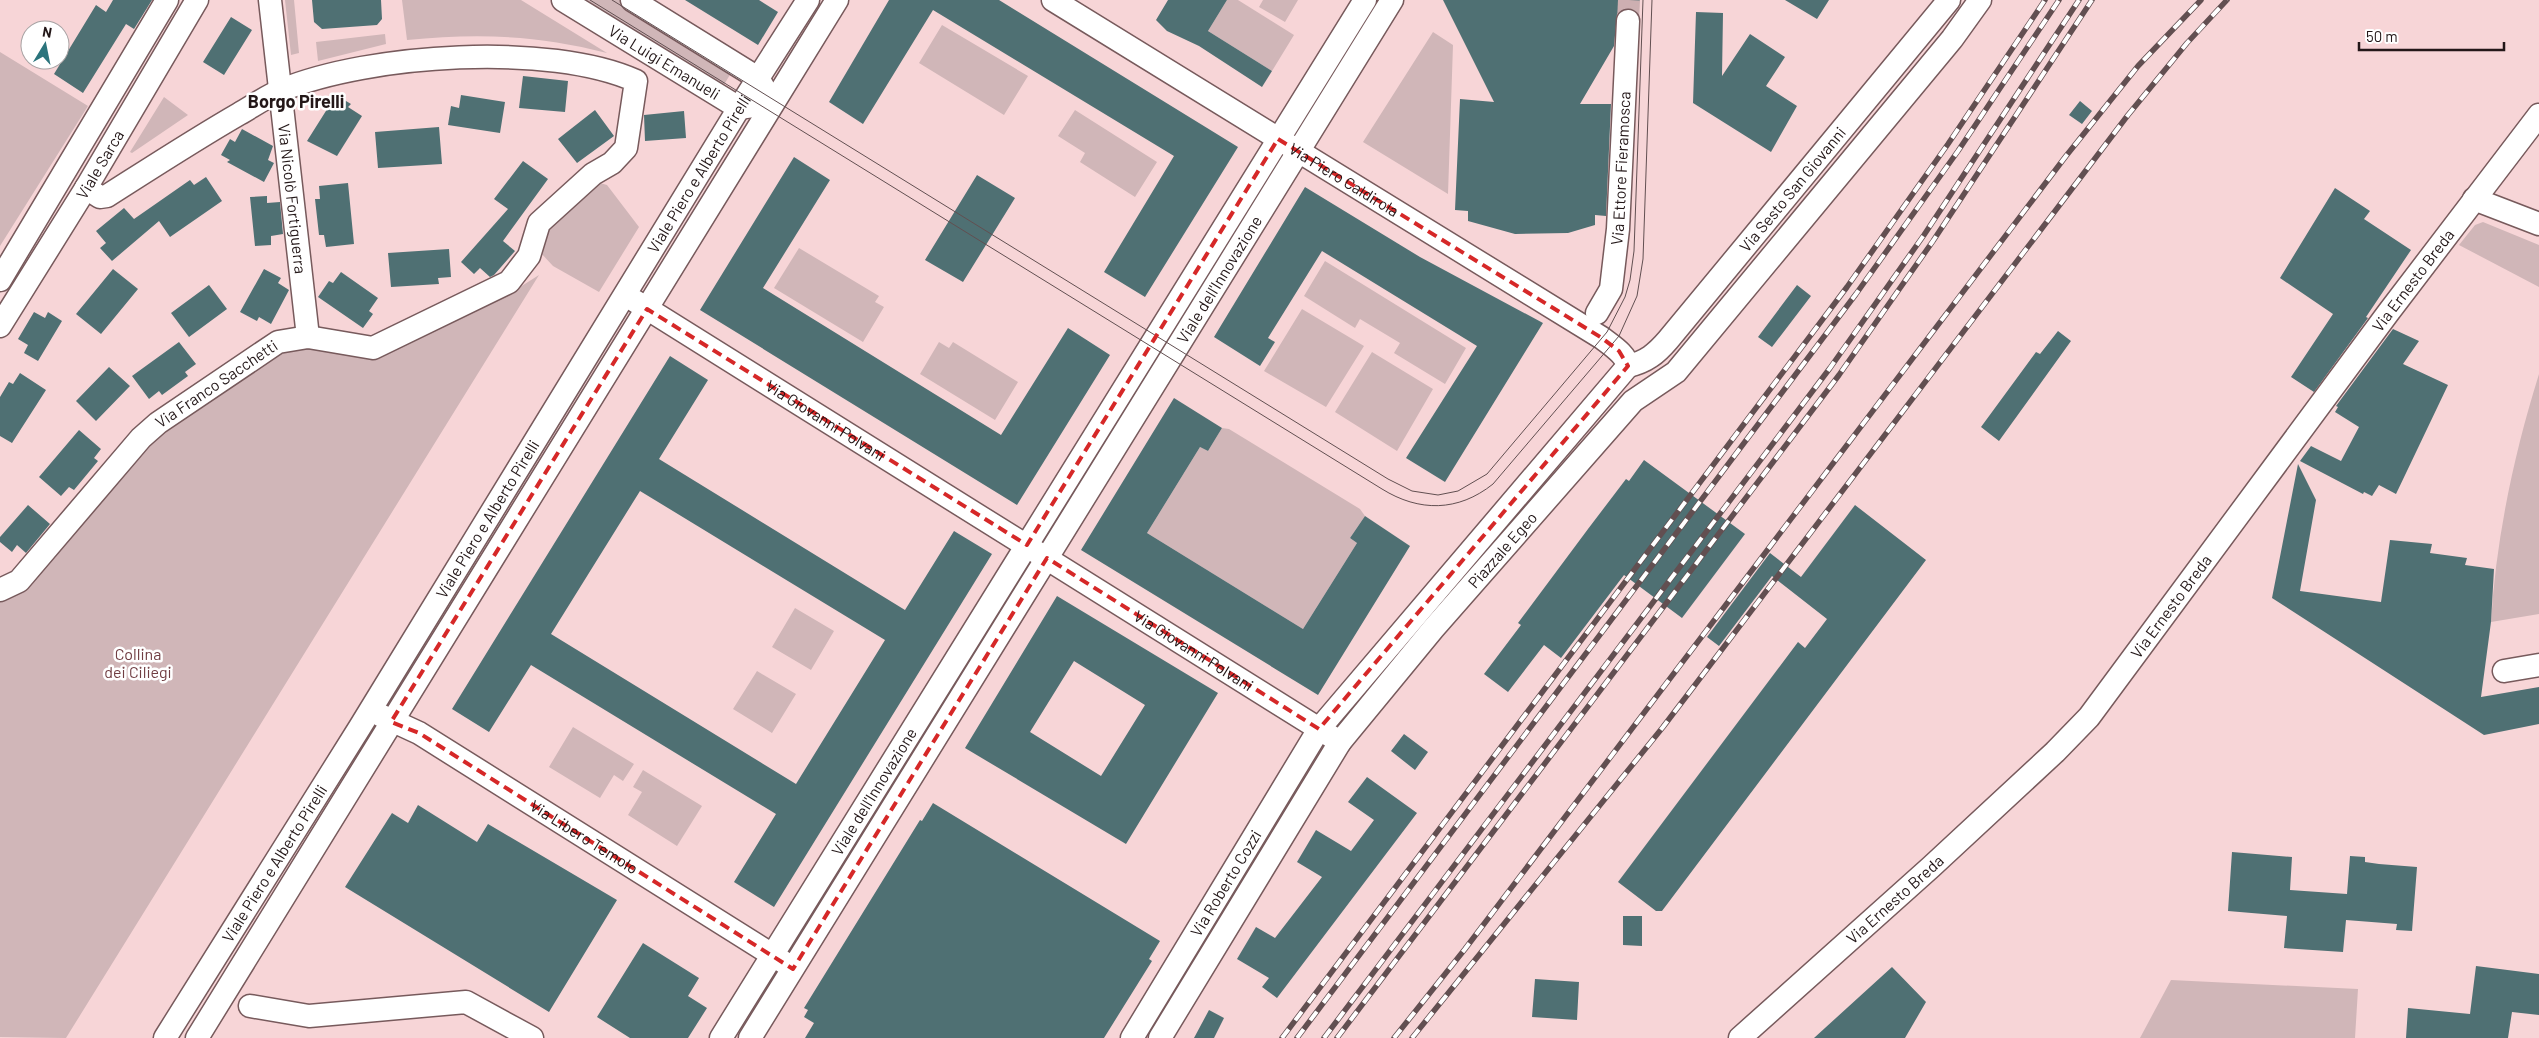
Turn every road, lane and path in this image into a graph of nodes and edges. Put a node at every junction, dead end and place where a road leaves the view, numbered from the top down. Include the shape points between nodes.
1 (167, 0) edge
2 (197, 0) edge
3 (270, 0) edge
4 (562, 0) edge
5 (632, 0) edge
6 (808, 0) edge
7 (837, 0) edge
8 (1052, 0) edge
9 (1365, 0) edge
10 (1392, 0) edge
11 (1949, 0) edge
12 (1980, 0) edge
13 (1628, 21) tunnel mouth
14 (758, 78) junction
15 (281, 91) junction
16 (772, 104) junction
17 (739, 108) junction
18 (2539, 115) edge
19 (1278, 139) junction
20 (1298, 151) junction
21 (86, 188) junction
22 (2474, 198) junction
23 (2539, 224) edge
24 (0, 280) edge
25 (624, 295) junction
26 (647, 309) junction
27 (1596, 313) dead end
28 (0, 326) edge
29 (308, 337) junction
30 (1628, 366) junction
31 (1676, 372) joint
32 (1027, 545) junction
33 (1047, 558) junction
34 (0, 590) edge
35 (2539, 665) edge
36 (2504, 671) dead end
37 (370, 710) junction
38 (391, 722) junction
39 (1319, 729) junction
40 (1340, 742) junction
41 (773, 955) junction
42 (793, 969) junction
43 (250, 1006) dead end
44 (165, 1038) edge
45 (197, 1038) edge
46 (532, 1038) edge
47 (721, 1038) edge
48 (750, 1038) edge
49 (1132, 1038) edge
50 (1160, 1038) edge
51 (1740, 1038) edge

1 - 24 street, Viale Sarca
2 - 21 street, Viale Sarca
3 - 15 street, Via Nicolò Fortiguerra
4 - 17 street, Via Luigi Emanueli
5 - 14 street
6 - 14 street, Viale Piero e Alberto Pirelli
7 - 16 street, Viale Piero e Alberto Pirelli
8 - 19 street, Via Piero Caldirola
9 - 19 street, Viale dell'Innovazione
10 - 20 street, Viale dell'Innovazione
11 - 30 street, Via Sesto San Giovanni via 1668,340 1652,357
12 - 31 street, Via Sesto San Giovanni via 1952,39
13 - 27 street, Via Ettore Fieramosca via 1618,230 1611,289
14 - 16 street
14 - 17 street, Viale Piero e Alberto Pirelli
15 - 21 street via 178,149 107,196 100,197
15 - 29 street, Via Nicolò Fortiguerra
15 - 29 street, Via Franco Sacchetti via 314,79 359,69 468,57 558,60 619,73 636,81 626,148 539,223 529,256 509,282 375,347
16 - 17 street
16 - 26 street, Viale Piero e Alberto Pirelli
17 - 25 street, Viale Piero e Alberto Pirelli
18 - 22 street, Via Ernesto Breda
19 - 20 street, Via Piero Caldirola
19 - 32 street, Viale dell'Innovazione
20 - 30 street, Via Piero Caldirola via 1602,338 1619,352
20 - 33 street, Viale dell'Innovazione
21 - 28 street, Viale Sarca
22 - 23 street
22 - 51 street, Via Ernesto Breda via 2089,717 1931,867
25 - 26 street, Via Giovanni Polvani
25 - 37 street, Viale Piero e Alberto Pirelli
26 - 32 street, Via Giovanni Polvani
26 - 38 street, Viale Piero e Alberto Pirelli
29 - 34 street, Via Franco Sacchetti via 278,342 158,423 19,581
30 - 39 street, Piazzale Egeo
31 - 40 street, Piazzale Egeo via 1633,401 1433,629
32 - 33 street
32 - 41 street, Viale dell'Innovazione
33 - 39 street, Via Giovanni Polvani
33 - 42 street, Viale dell'Innovazione
35 - 36 street
37 - 38 street, Via Libero Temolo
37 - 44 street, Viale Piero e Alberto Pirelli
38 - 41 street, Via Libero Temolo via 419,734
38 - 45 street, Viale Piero e Alberto Pirelli
39 - 40 street, Via Giovanni Polvani
39 - 49 street, Via Roberto Cozzi
40 - 50 street, Via Roberto Cozzi
41 - 42 street, Via Libero Temolo
41 - 47 street, Viale dell'Innovazione
42 - 48 street, Viale dell'Innovazione
43 - 46 street via 309,1016 466,1002

